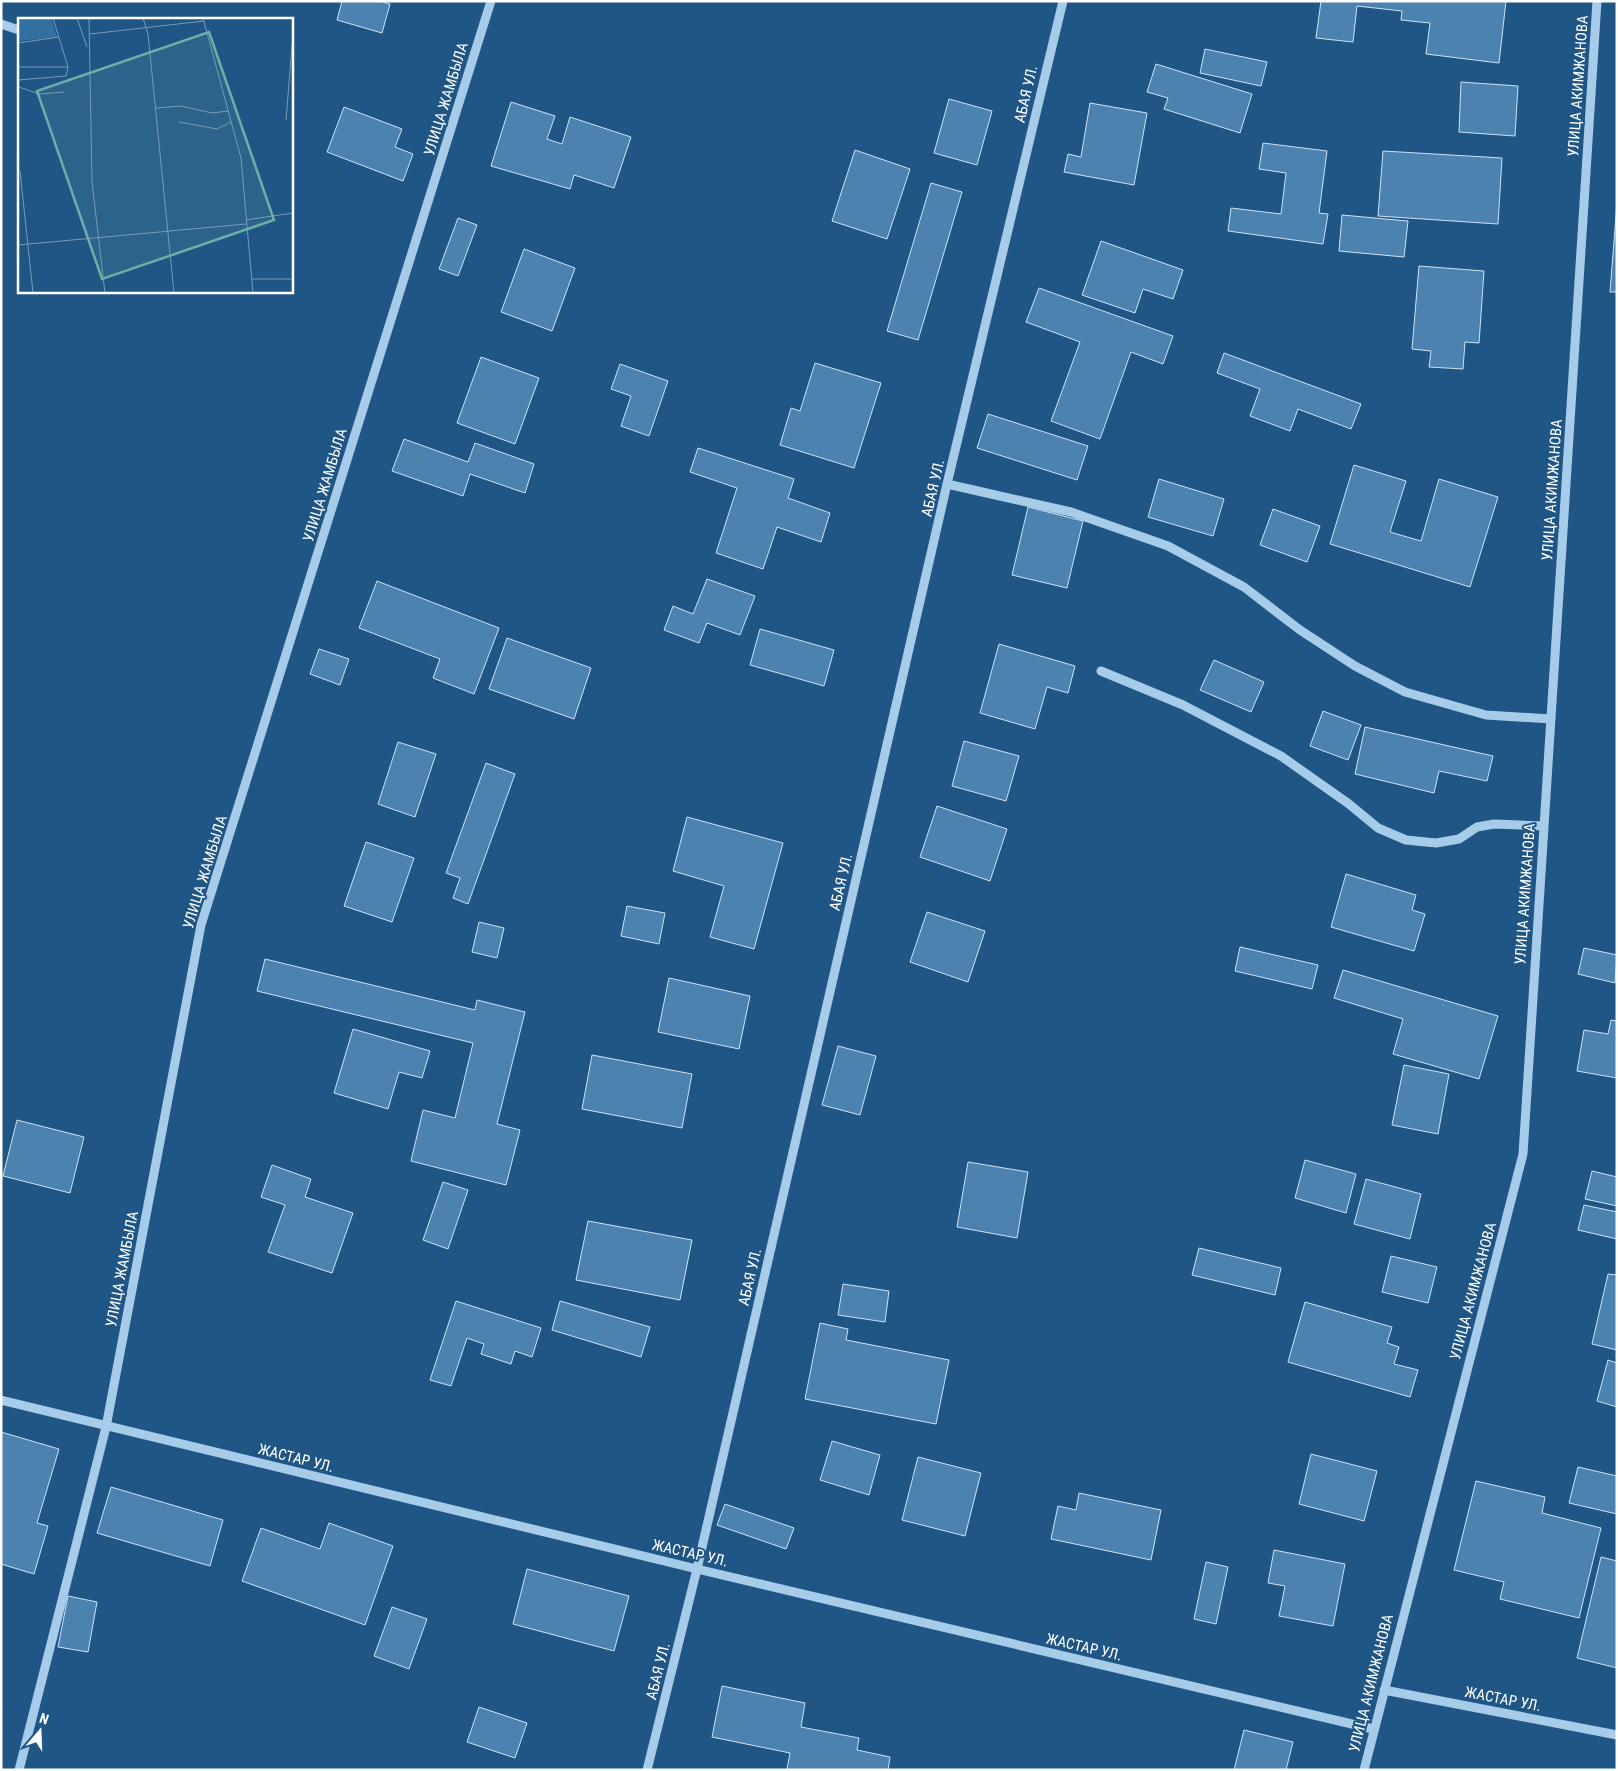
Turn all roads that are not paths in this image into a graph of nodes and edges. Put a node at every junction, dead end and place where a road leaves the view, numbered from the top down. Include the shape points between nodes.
1 (491, 1) edge
2 (1063, 1) edge
3 (1597, 1) edge
4 (1, 24) edge
5 (18, 30) edge
6 (947, 484) junction
7 (1100, 671) dead end
8 (1551, 719) junction
9 (1544, 826) junction
10 (1, 1400) edge
11 (106, 1427) junction
12 (697, 1569) junction
13 (1384, 1690) junction
14 (1373, 1729) junction
15 (1617, 1735) edge
16 (19, 1770) edge
17 (647, 1770) edge
18 (1364, 1770) edge

1 - 11 street, УЛИЦА ЖАМБЫЛА via 202,925
2 - 6 street, АБАЯ УЛ.
3 - 8 street, УЛИЦА АКИМЖАНОВА
4 - 5 street
6 - 8 street via 1071,512 1168,546 1244,587 1300,630 1355,666 1405,692 1486,715
6 - 12 street, АБАЯ УЛ.
7 - 9 street via 1183,705 1280,756 1350,804 1378,828 1406,840 1436,843 1459,839 1476,827 1494,824
8 - 9 street, УЛИЦА АКИМЖАНОВА
9 - 13 street, УЛИЦА АКИМЖАНОВА via 1522,1154
10 - 11 street, ЖАСТАР УЛ.
11 - 12 street, ЖАСТАР УЛ.
11 - 16 street, УЛИЦА ЖАМБЫЛА
12 - 14 street, ЖАСТАР УЛ.
12 - 17 street, АБАЯ УЛ.
13 - 14 street, УЛИЦА АКИМЖАНОВА
13 - 15 street, ЖАСТАР УЛ.
14 - 18 street, УЛИЦА АКИМЖАНОВА

